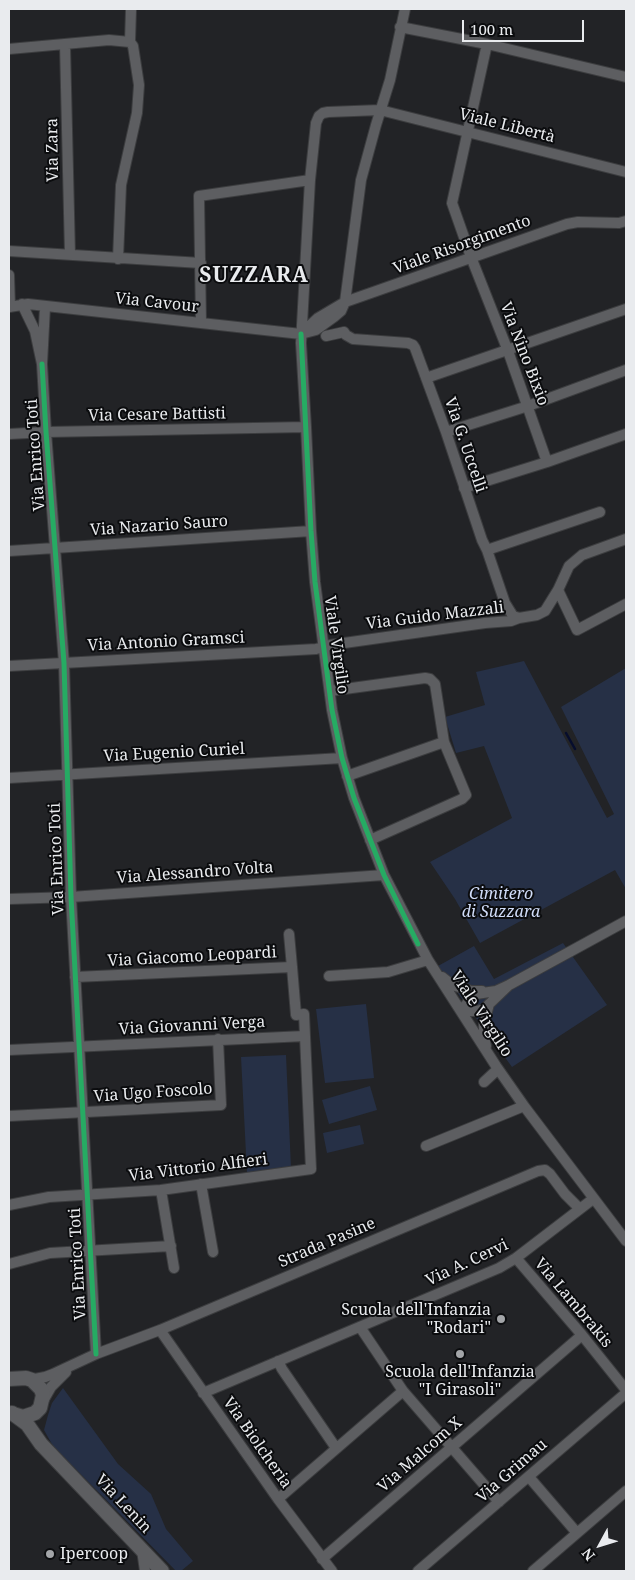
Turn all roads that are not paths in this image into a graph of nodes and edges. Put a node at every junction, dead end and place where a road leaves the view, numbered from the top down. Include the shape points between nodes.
1 (131, 9) edge
2 (405, 9) edge
3 (400, 27) junction
4 (130, 42) junction
5 (487, 44) junction
6 (65, 45) junction
7 (9, 49) edge
8 (626, 77) edge
9 (380, 110) junction
10 (468, 132) junction
11 (626, 172) edge
12 (310, 180) junction
13 (626, 221) edge
14 (589, 223) junction
15 (626, 229) edge
16 (9, 250) edge
17 (70, 255) junction
18 (118, 258) junction
19 (471, 258) junction
20 (201, 263) junction
21 (9, 276) edge
22 (22, 304) junction
23 (10, 307) edge
24 (45, 307) junction
25 (343, 307) junction
26 (626, 309) edge
27 (201, 323) junction
28 (344, 332) junction
29 (301, 334) junction
30 (326, 336) dead end
31 (508, 351) junction
32 (42, 364) junction
33 (626, 370) edge
34 (426, 378) junction
35 (528, 406) junction
36 (306, 427) junction
37 (46, 432) junction
38 (446, 432) junction
39 (9, 434) edge
40 (626, 434) edge
41 (547, 462) junction
42 (464, 488) junction
43 (600, 512) dead end
44 (310, 530) junction
45 (626, 539) edge
46 (55, 548) junction
47 (487, 550) junction
48 (9, 551) edge
49 (558, 590) junction
50 (626, 604) edge
51 (519, 618) junction
52 (324, 646) junction
53 (64, 663) junction
54 (9, 666) edge
55 (330, 691) junction
56 (444, 742) junction
57 (342, 758) junction
58 (67, 775) junction
59 (347, 776) junction
60 (9, 778) edge
61 (370, 840) junction
62 (384, 875) junction
63 (71, 897) junction
64 (9, 899) edge
65 (626, 921) edge
66 (289, 934) dead end
67 (428, 960) junction
68 (292, 967) junction
69 (436, 973) junction
70 (329, 976) dead end
71 (75, 977) junction
72 (509, 985) junction
73 (485, 991) junction
74 (489, 1004) junction
75 (461, 1011) junction
76 (305, 1036) junction
77 (218, 1040) junction
78 (80, 1047) junction
79 (9, 1050) edge
80 (490, 1056) junction
81 (498, 1069) junction
82 (484, 1082) dead end
83 (524, 1106) junction
84 (82, 1112) junction
85 (9, 1116) edge
86 (426, 1146) dead end
87 (201, 1184) junction
88 (161, 1190) junction
89 (87, 1196) junction
90 (593, 1199) junction
91 (9, 1205) edge
92 (580, 1209) junction
93 (624, 1235) edge
94 (171, 1246) junction
95 (90, 1250) junction
96 (213, 1252) dead end
97 (516, 1258) junction
98 (9, 1264) edge
99 (174, 1268) dead end
100 (360, 1327) junction
101 (160, 1330) junction
102 (582, 1335) junction
103 (96, 1354) junction
104 (278, 1361) junction
105 (73, 1366) junction
106 (9, 1378) edge
107 (30, 1380) junction
108 (626, 1391) edge
109 (203, 1392) junction
110 (403, 1392) junction
111 (41, 1405) junction
112 (10, 1412) edge
113 (336, 1448) junction
114 (452, 1448) junction
115 (58, 1461) junction
116 (529, 1477) junction
117 (626, 1491) edge
118 (278, 1499) junction
119 (499, 1502) junction
120 (577, 1533) junction
121 (142, 1549) junction
122 (322, 1559) junction
123 (145, 1571) edge
124 (162, 1571) edge
125 (332, 1571) edge
126 (418, 1571) edge
127 (533, 1571) edge

1 - 4 street
2 - 3 street
3 - 5 street
3 - 9 street via 390,80
4 - 6 street via 110,40
4 - 18 street via 139,85 137,113 121,185
5 - 8 street
5 - 10 street, Via Nino Bixio
6 - 7 street
6 - 17 street, Via Zara
9 - 10 street, Viale Libertà
9 - 12 street, Viale Libertà via 328,112 319,116
9 - 25 street via 361,180
10 - 11 street, Viale Libertà
10 - 19 street, Via Nino Bixio via 452,202
12 - 20 street via 199,196
12 - 29 street, Viale Virgilio
13 - 14 street, Viale Risorgimento
14 - 15 street via 614,230
14 - 19 street, Viale Risorgimento via 572,222
16 - 17 street
17 - 18 street
18 - 20 street
19 - 25 street, Viale Risorgimento
19 - 31 street, Via Nino Bixio
20 - 27 street
21 - 23 street
22 - 23 street, Via Cavour
22 - 24 street, Via Cavour
22 - 32 street, Via Enrico Toti via 35,331
24 - 27 street, Via Cavour
24 - 32 street, Via Enrico Toti
25 - 28 street
25 - 29 street, Viale Risorgimento via 318,318
26 - 31 street
27 - 29 street, Via Cavour
28 - 30 street
28 - 34 street, Via G. Uccelli via 353,339 413,345
29 - 36 street, Viale Virgilio
31 - 34 street
31 - 35 street, Via Nino Bixio
32 - 37 street, Via Enrico Toti
33 - 35 street
34 - 38 street, Via G. Uccelli
35 - 38 street
35 - 41 street, Via Nino Bixio
36 - 37 street, Via Cesare Battisti
36 - 44 street, Viale Virgilio
37 - 39 street, Via Cesare Battisti
37 - 46 street, Via Enrico Toti
38 - 42 street, Via G. Uccelli
40 - 41 street
41 - 42 street
42 - 47 street, Via G. Uccelli
43 - 47 street
44 - 46 street, Via Nazario Sauro
44 - 52 street, Viale Virgilio
45 - 49 street, Via Guido Mazzali via 578,558 568,566
46 - 48 street, Via Nazario Sauro
46 - 53 street, Via Enrico Toti
47 - 51 street, Via G. Uccelli via 505,603 513,616
49 - 50 street via 577,630
49 - 51 street, Via Guido Mazzali via 545,611
51 - 52 street, Via Guido Mazzali
52 - 53 street, Via Antonio Gramsci
52 - 55 street, Viale Virgilio
53 - 54 street, Via Antonio Gramsci
53 - 58 street, Via Enrico Toti
55 - 56 street via 430,679 435,684
55 - 57 street, Viale Virgilio
56 - 59 street
56 - 61 street via 466,796
57 - 58 street, Via Eugenio Curiel
57 - 59 street, Viale Virgilio
58 - 60 street, Via Eugenio Curiel
58 - 63 street, Via Enrico Toti
59 - 61 street, Viale Virgilio
61 - 62 street, Viale Virgilio
62 - 63 street, Via Alessandro Volta
62 - 67 street, Viale Virgilio
63 - 64 street, Via Alessandro Volta
63 - 71 street, Via Enrico Toti
65 - 72 street
66 - 68 street
67 - 69 street, Viale Virgilio
67 - 70 street via 388,972
68 - 71 street, Via Giacomo Leopardi
68 - 76 street, Via Giacomo Leopardi via 296,1015 304,1014
69 - 73 street via 452,985 471,991
69 - 75 street, Viale Virgilio
71 - 78 street, Via Enrico Toti
72 - 73 street
72 - 74 street
73 - 75 street via 472,997
74 - 75 street via 477,1011
74 - 80 street via 484,1037
75 - 80 street, Viale Virgilio
76 - 77 street, Via Giovanni Verga
76 - 87 street, Via Vittorio Alfieri via 311,1169
77 - 78 street, Via Giovanni Verga
77 - 84 street, Via Ugo Foscolo via 221,1105
78 - 79 street, Via Giovanni Verga
78 - 84 street, Via Enrico Toti
80 - 81 street, Viale Virgilio
81 - 82 street
81 - 83 street, Viale Virgilio
83 - 86 street
83 - 90 street, Viale Virgilio
84 - 85 street
84 - 89 street, Via Enrico Toti
87 - 88 street, Via Vittorio Alfieri
87 - 96 street
88 - 89 street, Via Vittorio Alfieri
88 - 94 street
89 - 91 street, Via Vittorio Alfieri via 49,1197
89 - 95 street, Via Enrico Toti
90 - 92 street, Via A. Cervi
90 - 93 street, Viale Virgilio
92 - 97 street, Via A. Cervi
92 - 101 street, Strada Pasine via 550,1174 545,1170 538,1171
94 - 95 street
94 - 99 street
95 - 98 street via 50,1253
95 - 103 street, Via Enrico Toti
97 - 100 street, Via A. Cervi
97 - 102 street, Via Lambrakis
100 - 104 street, Via A. Cervi
100 - 110 street
101 - 103 street, Strada Pasine
101 - 109 street, Via Biolcheria
102 - 108 street, Via Lambrakis
102 - 114 street, Via Malcom X
103 - 105 street, Strada Pasine
104 - 109 street, Via A. Cervi
104 - 113 street
105 - 107 street
105 - 111 street via 55,1383
106 - 107 main road
107 - 111 main road via 41,1389
108 - 116 street, Via Grimau
109 - 118 street, Via Biolcheria
110 - 113 street
110 - 114 street
111 - 112 main road via 36,1412 24,1417
111 - 115 main road, Via Lenin via 36,1418 39,1433
112 - 115 main road, Via Lenin via 27,1424
113 - 118 street
114 - 119 street
114 - 122 street, Via Malcom X
115 - 121 main road, Via Lenin
116 - 119 street, Via Grimau
116 - 120 street
117 - 120 street
118 - 122 street, Via Biolcheria
119 - 126 street, Via Grimau
120 - 127 street
121 - 123 street
121 - 124 main road, Via Lenin
122 - 125 street, Via Biolcheria

